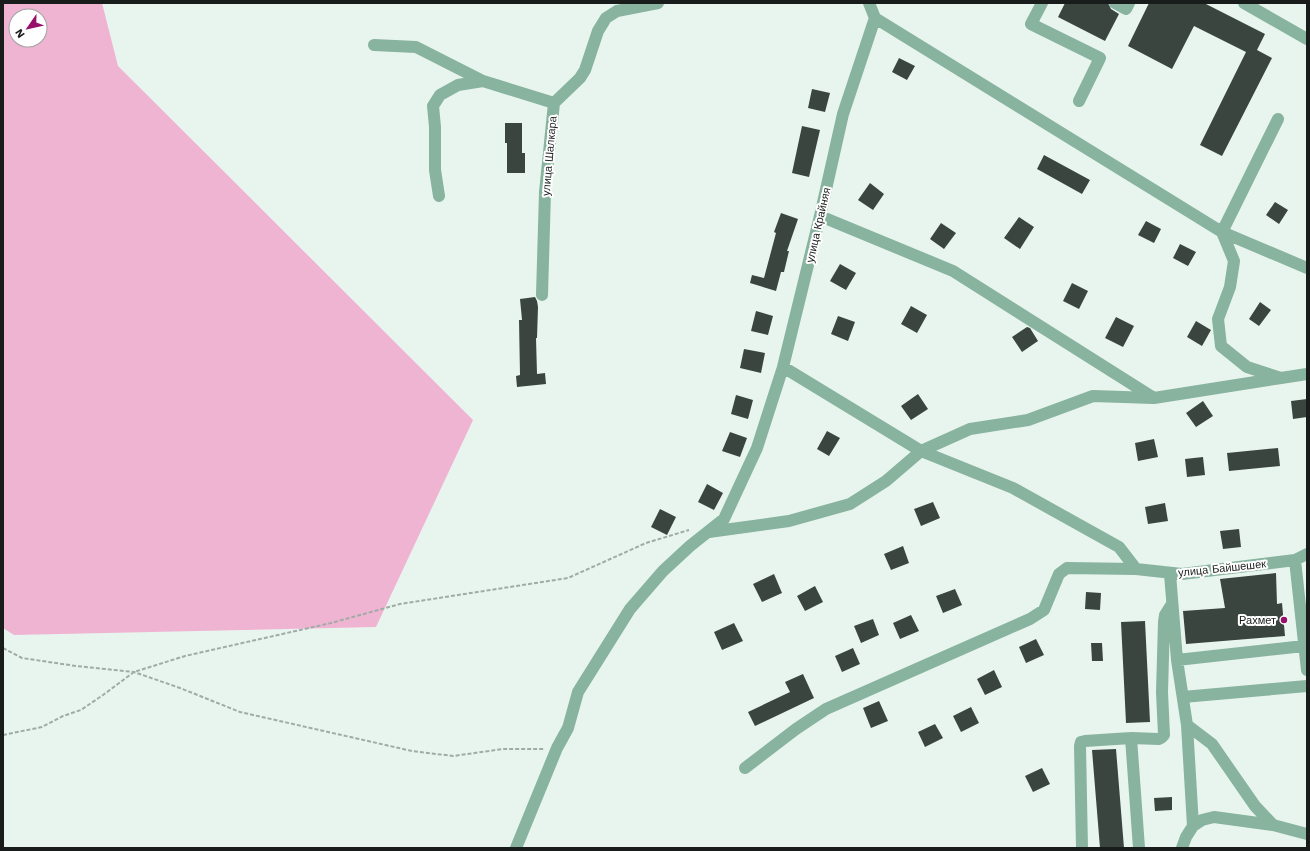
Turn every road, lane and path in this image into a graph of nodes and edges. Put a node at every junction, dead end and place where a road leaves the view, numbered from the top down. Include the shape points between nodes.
1 (658, 3) edge
2 (869, 3) edge
3 (1042, 3) edge
4 (1115, 3) edge
5 (1129, 3) edge
6 (1244, 3) edge
7 (875, 18) junction
8 (1307, 39) edge
9 (374, 45) dead end
10 (483, 81) junction
11 (1079, 101) dead end
12 (554, 103) junction
13 (1278, 119) dead end
14 (439, 196) dead end
15 (820, 216) junction
16 (1222, 232) junction
17 (1307, 268) edge
18 (542, 294) dead end
19 (783, 367) junction
20 (1307, 374) edge
21 (1281, 378) junction
22 (1154, 398) junction
23 (921, 451) junction
24 (692, 530) dead end
25 (709, 532) junction
26 (1307, 554) edge
27 (1295, 560) junction
28 (1136, 569) junction
29 (1170, 574) junction
30 (1172, 604) junction
31 (1304, 646) junction
32 (3, 648) edge
33 (1177, 660) junction
34 (1307, 670) edge
35 (134, 672) junction
36 (1307, 686) edge
37 (1183, 697) junction
38 (1187, 725) junction
39 (3, 735) edge
40 (1131, 738) junction
41 (557, 748) junction
42 (745, 768) dead end
43 (1273, 825) junction
44 (1193, 826) junction
45 (1307, 834) edge
46 (516, 848) edge
47 (1082, 848) edge
48 (1138, 848) edge
49 (1182, 848) edge

1 - 12 street, улица Шалкара via 617,11 606,18 598,31 585,70
2 - 7 street
3 - 11 street via 1031,24 1100,58
4 - 5 street via 1126,9
6 - 8 street
7 - 15 street, улица Крайняя via 843,114
7 - 16 street
9 - 10 street via 416,47
10 - 12 street
10 - 14 street via 458,85 440,95 433,106 435,170
12 - 18 street, улица Шалкара via 546,192
13 - 16 street
15 - 19 street, улица Крайняя
15 - 22 street via 953,271
16 - 17 street
16 - 21 street via 1234,261 1230,288 1218,319 1221,346 1248,367
19 - 23 street
19 - 25 street, улица Крайняя via 757,448 724,519
20 - 21 street
21 - 22 street
22 - 23 street via 1093,396 1028,420 970,429
23 - 25 street via 886,482 850,504 789,522
23 - 28 street via 1013,488 1119,547
24 - 35 path via 646,543 568,578 400,604 331,623 186,656
25 - 41 street, улица Крайняя via 663,571 630,609 578,692 568,728
26 - 27 street, улица Байшешек
27 - 29 street, улица Байшешек via 1197,573
27 - 31 street
28 - 29 street, улица Байшешек
28 - 42 street, улица Байшешек via 1068,568 1059,574 1044,610 1030,619 826,709
29 - 30 street
30 - 33 street
30 - 40 street via 1164,622 1164,735 1159,739
31 - 33 street
31 - 34 street
32 - 35 path via 22,658
33 - 37 street
35 - 39 path via 81,710 42,727
35 - 41 path via 240,712 412,751 453,756 503,749
36 - 37 street
37 - 38 street
38 - 43 street via 1212,744 1255,806
38 - 44 street
40 - 47 street via 1085,741 1080,746
40 - 48 street
41 - 46 street, улица Крайняя
43 - 44 street via 1214,817
43 - 45 street
44 - 49 street

